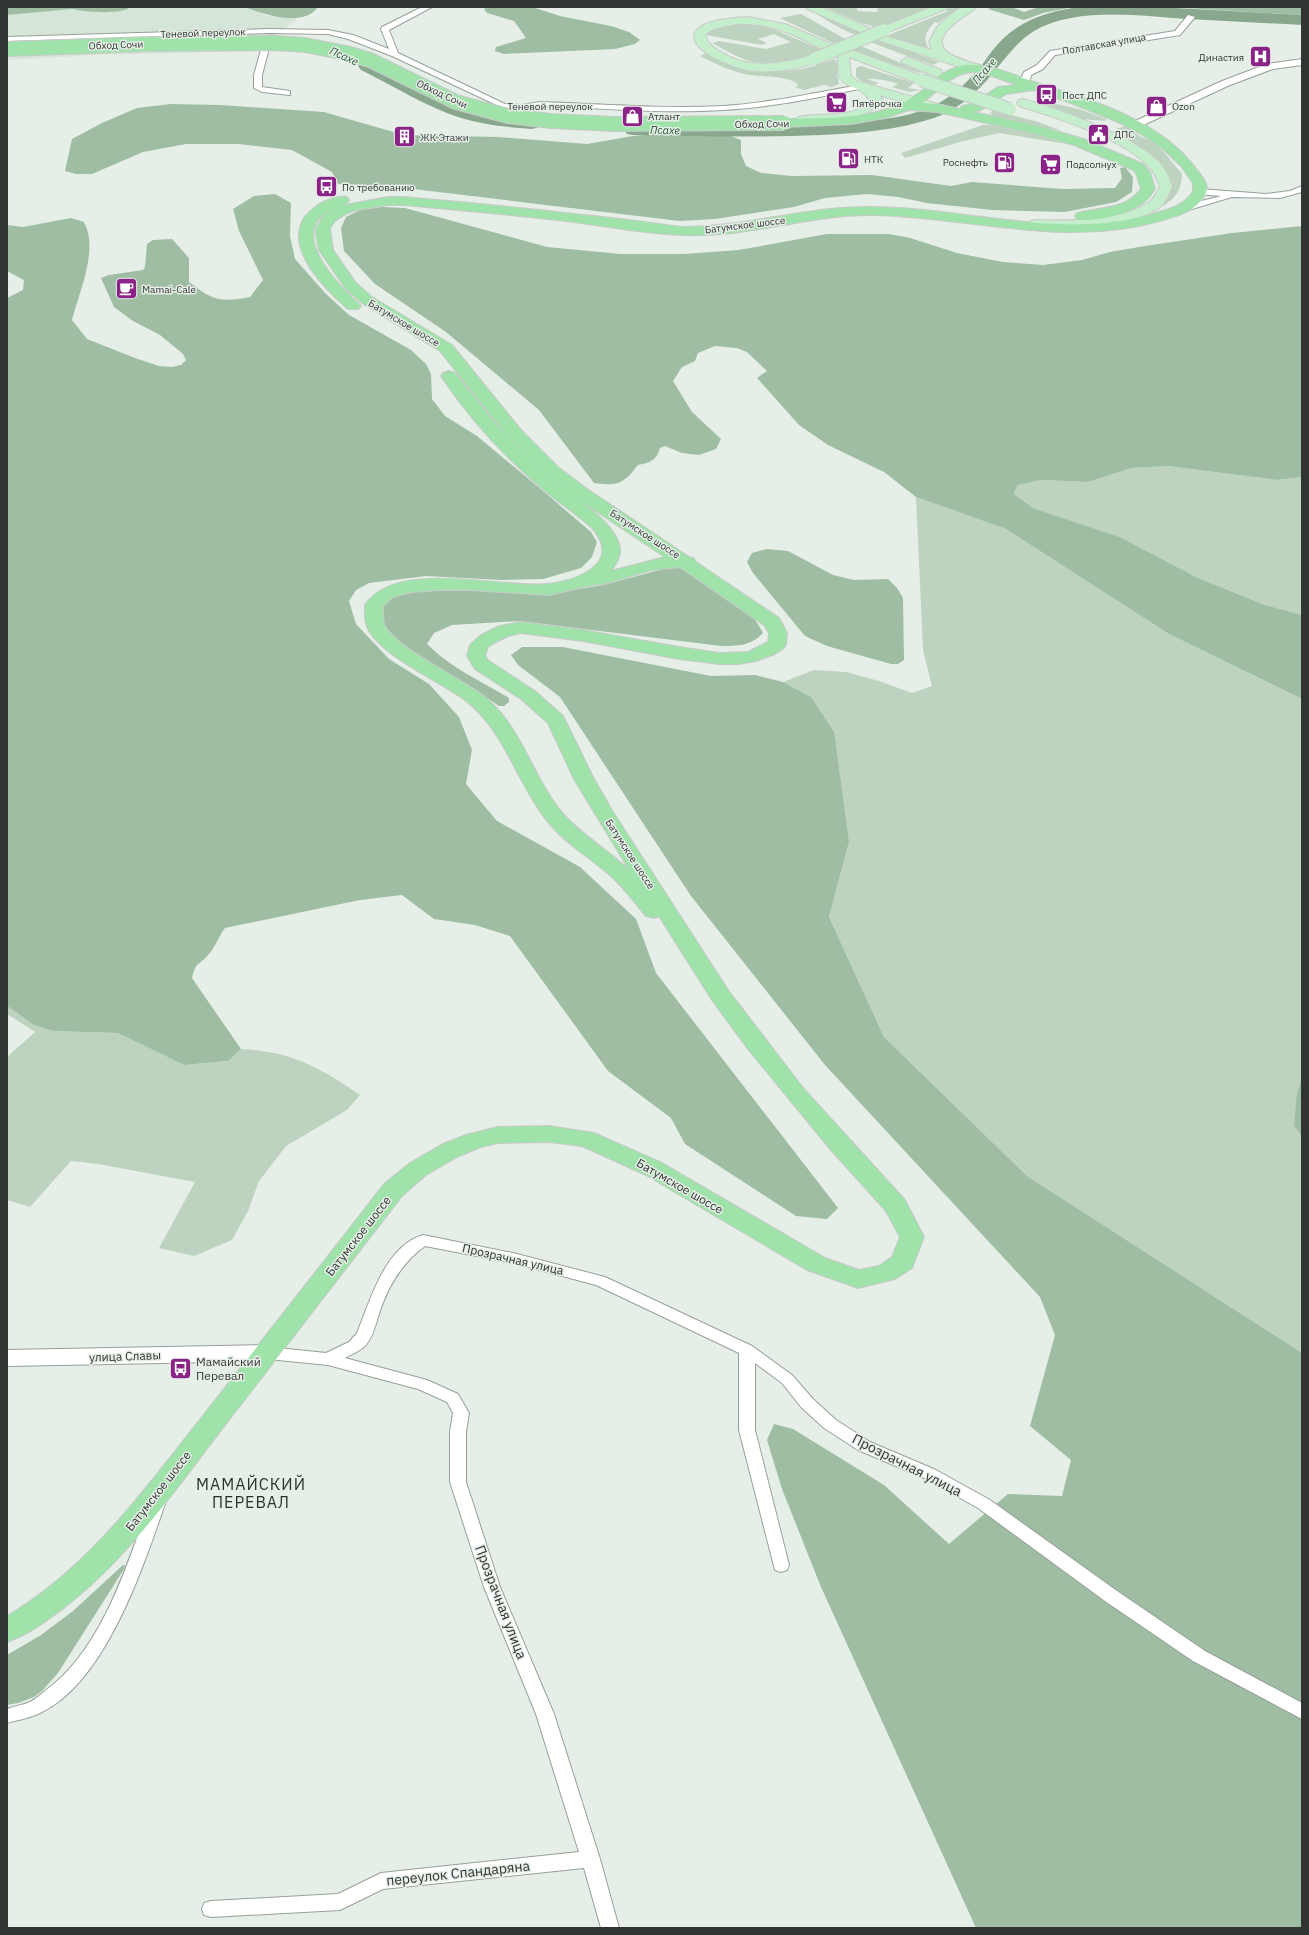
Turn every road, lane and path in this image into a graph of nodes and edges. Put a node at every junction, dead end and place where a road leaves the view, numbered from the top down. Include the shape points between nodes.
1 (428, 7) edge
2 (745, 7) edge
3 (801, 7) edge
4 (812, 7) edge
5 (942, 7) edge
6 (970, 7) edge
7 (760, 10) dead end
8 (1191, 17) dead end
9 (725, 22) junction
10 (802, 35) junction
11 (7, 39) edge
12 (873, 47) dead end
13 (265, 48) junction
14 (379, 48) junction
15 (7, 49) edge
16 (7, 52) edge
17 (395, 54) junction
18 (897, 58) dead end
19 (954, 61) junction
20 (1302, 62) edge
21 (976, 68) junction
22 (1002, 75) junction
23 (1030, 85) junction
24 (863, 88) junction
25 (1003, 90) junction
26 (287, 93) dead end
27 (915, 101) junction
28 (944, 109) junction
29 (1099, 109) junction
30 (1156, 116) junction
31 (784, 123) junction
32 (1134, 125) junction
33 (1162, 143) junction
34 (1138, 167) junction
35 (1198, 185) junction
36 (1302, 189) edge
37 (1237, 194) junction
38 (1185, 208) junction
39 (920, 214) junction
40 (687, 562) junction
41 (581, 582) junction
42 (610, 823) junction
43 (567, 830) junction
44 (704, 971) junction
45 (746, 1350) junction
46 (268, 1352) junction
47 (7, 1358) edge
48 (328, 1359) junction
49 (166, 1480) junction
50 (781, 1565) dead end
51 (7, 1630) edge
52 (1302, 1712) edge
53 (7, 1716) edge
54 (591, 1859) junction
55 (211, 1909) dead end
56 (610, 1928) edge

1 - 17 street via 390,24 385,29
2 - 9 main road via 741,13
3 - 12 main road via 829,26
4 - 19 main road via 885,39
5 - 9 main road, bridge via 790,67 756,68 726,60 702,44 702,31
6 - 19 main road via 945,25 934,41 936,47
7 - 10 main road
8 - 23 street, Полтавская улица via 1177,32 1053,54 1040,67 1027,74 1026,80
9 - 10 main road via 770,23
10 - 24 main road via 843,56 845,77
10 - 34 main road, Батумское шоссе, bridge via 921,80 1071,129 1105,144
11 - 14 street, Теневой переулок via 297,30 328,32
13 - 14 street via 349,60
13 - 16 street
13 - 26 street via 258,75 258,88
14 - 17 street, Теневой переулок
15 - 31 highway, Обход Сочи, bridge via 148,44 305,45 370,60 456,102 508,116 614,124
17 - 24 street, Теневой переулок via 503,106 510,107 540,104 725,108
18 - 39 main road, Батумское шоссе via 1104,134 1145,156 1163,176 1166,187 1162,196 1147,209 1114,219 1090,222 1043,224
19 - 21 main road
20 - 30 street via 1265,69 1226,83
21 - 22 highway
21 - 27 highway via 954,71
22 - 23 highway
22 - 25 highway via 1005,84
23 - 25 highway
23 - 29 highway
24 - 27 main road
24 - 31 main road via 877,100 866,110 841,116
25 - 28 highway via 976,107
27 - 28 highway
27 - 28 highway
27 - 31 highway, Обход Сочи via 861,119
28 - 34 highway via 1057,135 1104,151
29 - 30 street via 1134,117
29 - 32 highway
30 - 32 street
30 - 33 street via 1154,129
32 - 33 highway
33 - 35 highway via 1183,160
34 - 41 highway, Батумское шоссе via 1143,172 1148,189 1140,200 1103,213 1064,217 873,206 720,223 682,224 441,196 390,193 352,197 334,202 313,213 306,229 307,251 330,284 352,306 408,338 434,357 480,418 521,463 604,532 610,541 610,562 597,574
35 - 37 street
35 - 37 street
35 - 38 highway via 1195,198
36 - 37 street via 1287,195
37 - 38 street
38 - 39 highway via 1147,221 1090,229 1034,227
39 - 40 highway, Батумское шоссе via 855,212 717,230 685,231 516,211 388,201 342,210 329,218 323,228 326,250 351,286 377,307 446,348 515,434 552,471
40 - 41 highway via 656,563 601,580
40 - 42 highway, Батумское шоссе via 772,622 778,634 777,644 759,656 716,658 647,648 568,632 517,628 488,637 478,644 476,656 482,665 528,695 556,720 584,779
41 - 43 highway, Батумское шоссе via 563,588 541,590 467,585 414,585 396,588 383,594 374,603 371,614 377,629 391,642 487,708 499,723 544,802
42 - 43 highway via 604,831 592,834
42 - 44 highway, Батумское шоссе
43 - 44 highway, Батумское шоссе via 621,874
44 - 46 highway, Батумское шоссе via 790,1087 838,1144 896,1206 912,1237 903,1262 886,1273 858,1279 816,1264 654,1169 586,1139 549,1134 498,1135 451,1150 418,1169 393,1190
45 - 48 street, Прозрачная улица via 600,1281 513,1258 423,1240 410,1248 390,1272 360,1342
45 - 50 street via 747,1430
45 - 52 street, Прозрачная улица via 787,1379 807,1403 830,1424 864,1446 930,1474 984,1504 1199,1656
46 - 47 street, улица Славы
46 - 48 street, Прозрачная улица
46 - 49 highway, Батумское шоссе
48 - 54 street, Прозрачная улица via 422,1384 453,1398 461,1413 458,1432 458,1482 492,1587 545,1714
49 - 51 highway, Батумское шоссе via 120,1538 78,1581 27,1620
49 - 53 street via 124,1594 98,1642 67,1685 50,1699 17,1715
54 - 55 street, переулок Спандаряна via 381,1881 340,1902
54 - 56 street, Прозрачная улица

